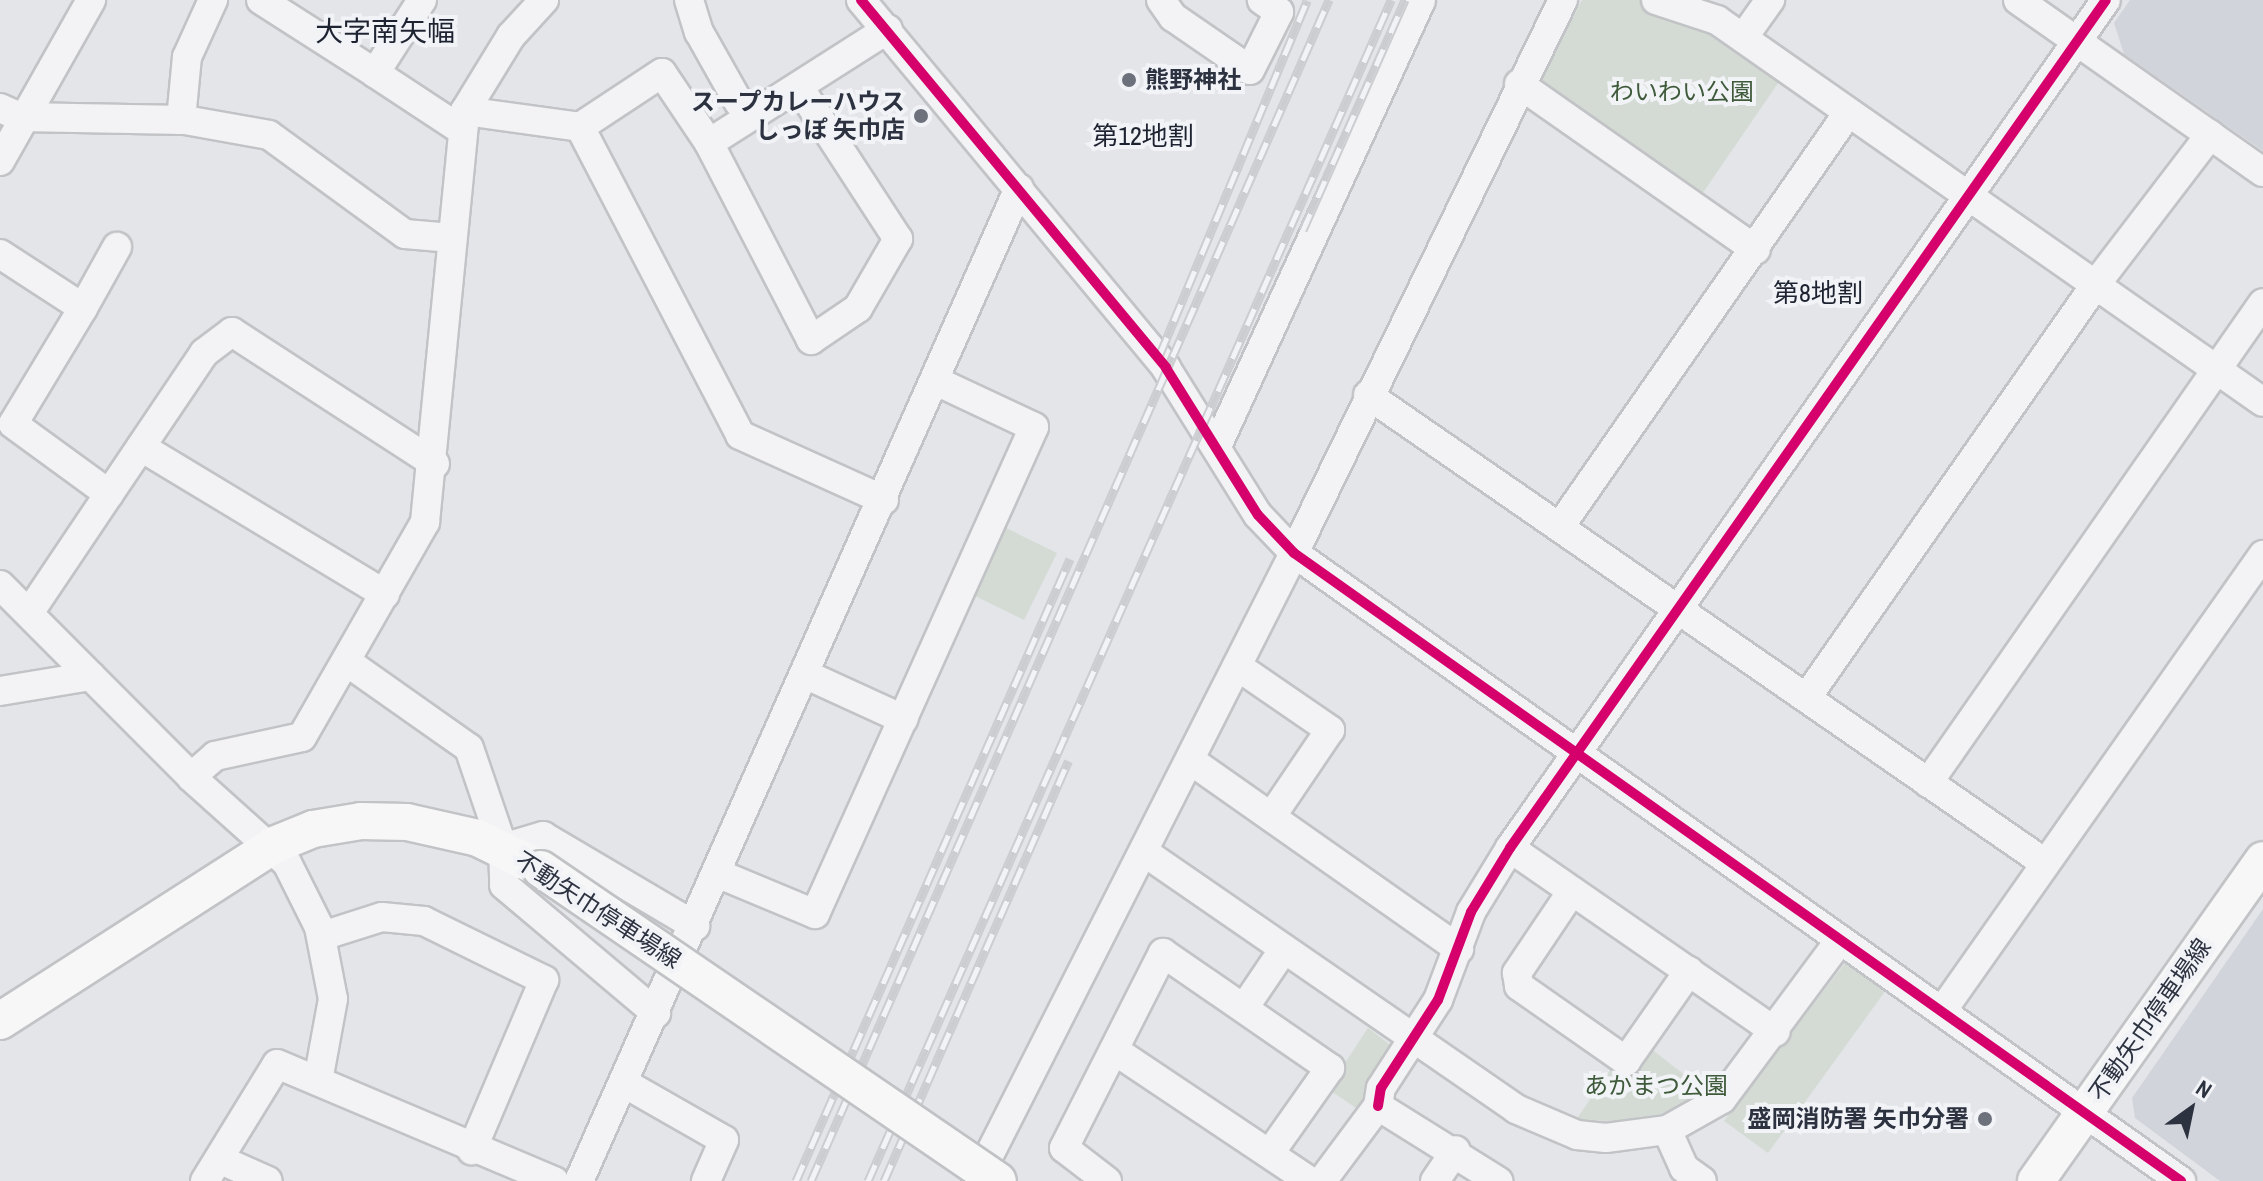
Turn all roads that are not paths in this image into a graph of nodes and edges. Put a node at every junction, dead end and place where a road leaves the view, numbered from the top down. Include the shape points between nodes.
1 (91, 0) edge
2 (213, 0) edge
3 (261, 0) edge
4 (422, 0) edge
5 (544, 0) edge
6 (689, 0) edge
7 (861, 0) edge
8 (1161, 0) edge
9 (1262, 0) edge
10 (1421, 0) edge
11 (1563, 0) edge
12 (1656, 0) edge
13 (1770, 0) edge
14 (2018, 0) edge
15 (2106, 0) edge
16 (888, 29) junction
17 (1743, 38) junction
18 (2077, 41) junction
19 (375, 73) junction
20 (1519, 84) junction
21 (801, 90) junction
22 (739, 103) dead end
23 (10, 113) edge
24 (1848, 113) junction
25 (181, 120) junction
26 (464, 121) junction
27 (580, 127) junction
28 (2210, 135) junction
29 (709, 143) junction
30 (0, 161) edge
31 (2263, 172) edge
32 (1019, 188) junction
33 (1969, 195) junction
34 (452, 238) junction
35 (117, 247) dead end
36 (1756, 250) junction
37 (0, 254) edge
38 (2096, 284) junction
39 (2263, 303) edge
40 (83, 308) junction
41 (2217, 370) junction
42 (936, 381) junction
43 (1368, 395) junction
44 (2263, 402) edge
45 (1217, 446) junction
46 (141, 447) junction
47 (435, 464) junction
48 (109, 494) junction
49 (884, 500) junction
50 (1561, 525) junction
51 (1294, 553) junction
52 (2263, 555) edge
53 (0, 585) edge
54 (385, 594) junction
55 (1680, 608) junction
56 (29, 613) junction
57 (347, 662) junction
58 (1237, 666) junction
59 (807, 675) junction
60 (91, 676) junction
61 (0, 691) edge
62 (1807, 697) junction
63 (903, 719) junction
64 (1573, 754) junction
65 (1190, 760) junction
66 (191, 777) junction
67 (1928, 783) junction
68 (1271, 817) junction
69 (274, 845) junction
70 (503, 848) junction
71 (1510, 848) junction
72 (1144, 852) junction
73 (2263, 860) edge
74 (2045, 863) junction
75 (719, 874) junction
76 (1572, 891) junction
77 (695, 926) junction
78 (322, 936) junction
79 (1840, 940) junction
80 (1284, 949) junction
81 (1459, 949) junction
82 (1689, 971) junction
83 (1244, 1008) junction
84 (1942, 1011) junction
85 (656, 1013) junction
86 (0, 1021) edge
87 (1776, 1032) junction
88 (1412, 1038) junction
89 (1114, 1050) junction
90 (318, 1081) junction
91 (624, 1083) junction
92 (1378, 1106) junction
93 (2085, 1113) junction
94 (1667, 1130) junction
95 (472, 1150) junction
96 (1456, 1150) junction
97 (1270, 1153) junction
98 (213, 1170) edge
99 (268, 1181) edge
100 (554, 1181) edge
101 (579, 1181) edge
102 (706, 1181) edge
103 (976, 1181) edge
104 (998, 1181) edge
105 (1107, 1181) edge
106 (1310, 1181) edge
107 (1322, 1181) edge
108 (1435, 1181) edge
109 (1498, 1181) edge
110 (1702, 1181) edge
111 (2036, 1181) edge
112 (2181, 1181) edge

1 - 23 street via 53,74
2 - 25 street via 187,57
3 - 19 street
4 - 19 street
5 - 26 street via 511,36
6 - 22 street via 699,32
7 - 16 street
8 - 9 street via 1173,17 1250,70 1279,12
10 - 45 street
11 - 20 street
12 - 17 street via 1717,20
13 - 17 street
14 - 18 street
15 - 18 street
16 - 21 street
16 - 32 street
17 - 24 street
18 - 28 street
18 - 33 street
19 - 26 street
20 - 36 street
20 - 43 street
21 - 29 street
21 - 29 street via 898,239 858,308 811,340
23 - 25 street
23 - 30 street
24 - 33 street
24 - 36 street
25 - 34 street via 269,135 405,234
26 - 27 street
26 - 34 street
27 - 29 street via 662,73
27 - 49 street via 740,435
28 - 31 street
28 - 38 street
32 - 42 street
32 - 45 street via 1166,368
33 - 38 street
33 - 55 street
34 - 47 street
35 - 40 street
36 - 50 street
37 - 40 street
38 - 41 street
38 - 62 street
39 - 41 street
40 - 48 street via 13,424
41 - 44 street
41 - 67 street
42 - 49 street
42 - 63 street via 1034,427
43 - 50 street
43 - 51 street
45 - 51 street via 1258,515
46 - 47 street via 204,353 232,332
46 - 48 street
46 - 54 street
47 - 54 street via 425,522
48 - 56 street
49 - 59 street
50 - 55 street
51 - 58 street
51 - 64 street
52 - 74 street
53 - 56 street
54 - 57 street
55 - 62 street
55 - 64 street
56 - 60 street
57 - 66 street via 302,737 215,756
57 - 70 street via 469,748
58 - 65 street
58 - 68 street via 1330,730
59 - 63 street
59 - 75 street
60 - 61 street
60 - 66 street
62 - 67 street
63 - 75 street via 815,914
64 - 71 street
64 - 79 street
65 - 68 street
65 - 72 street
66 - 69 street
67 - 74 street
68 - 81 street
69 - 70 main road, 不動矢巾停車場線 via 361,821 444,829
69 - 78 street
69 - 86 main road, 不動矢巾停車場線
70 - 77 street via 543,836
70 - 85 street via 504,885
70 - 104 main road, 不動矢巾停車場線, bridge
71 - 76 street
71 - 81 street via 1471,912
72 - 80 street
72 - 103 street
73 - 93 main road, 不動矢巾停車場線
74 - 84 street
75 - 77 street
76 - 82 street
76 - 82 street via 1517,973 1519,986 1626,1061
77 - 85 street
78 - 90 street via 333,999
78 - 95 street via 382,917 424,921 544,980
79 - 84 street
79 - 87 street
80 - 83 street
80 - 88 street
81 - 88 street via 1438,1000
82 - 87 street
83 - 89 street via 1163,953
83 - 97 street via 1330,1068
84 - 93 street
85 - 91 street
87 - 94 street via 1722,1099
88 - 92 street via 1381,1088
88 - 94 street via 1544,1125 1606,1138
89 - 97 street
89 - 105 street via 1064,1148
90 - 95 street
90 - 98 street via 277,1064
91 - 101 street
91 - 102 street via 724,1140
92 - 96 street
92 - 107 street
93 - 111 main road, 不動矢巾停車場線
93 - 112 street
94 - 110 street via 1684,1168
95 - 100 street
96 - 108 street
96 - 109 street
97 - 106 street
98 - 99 street

